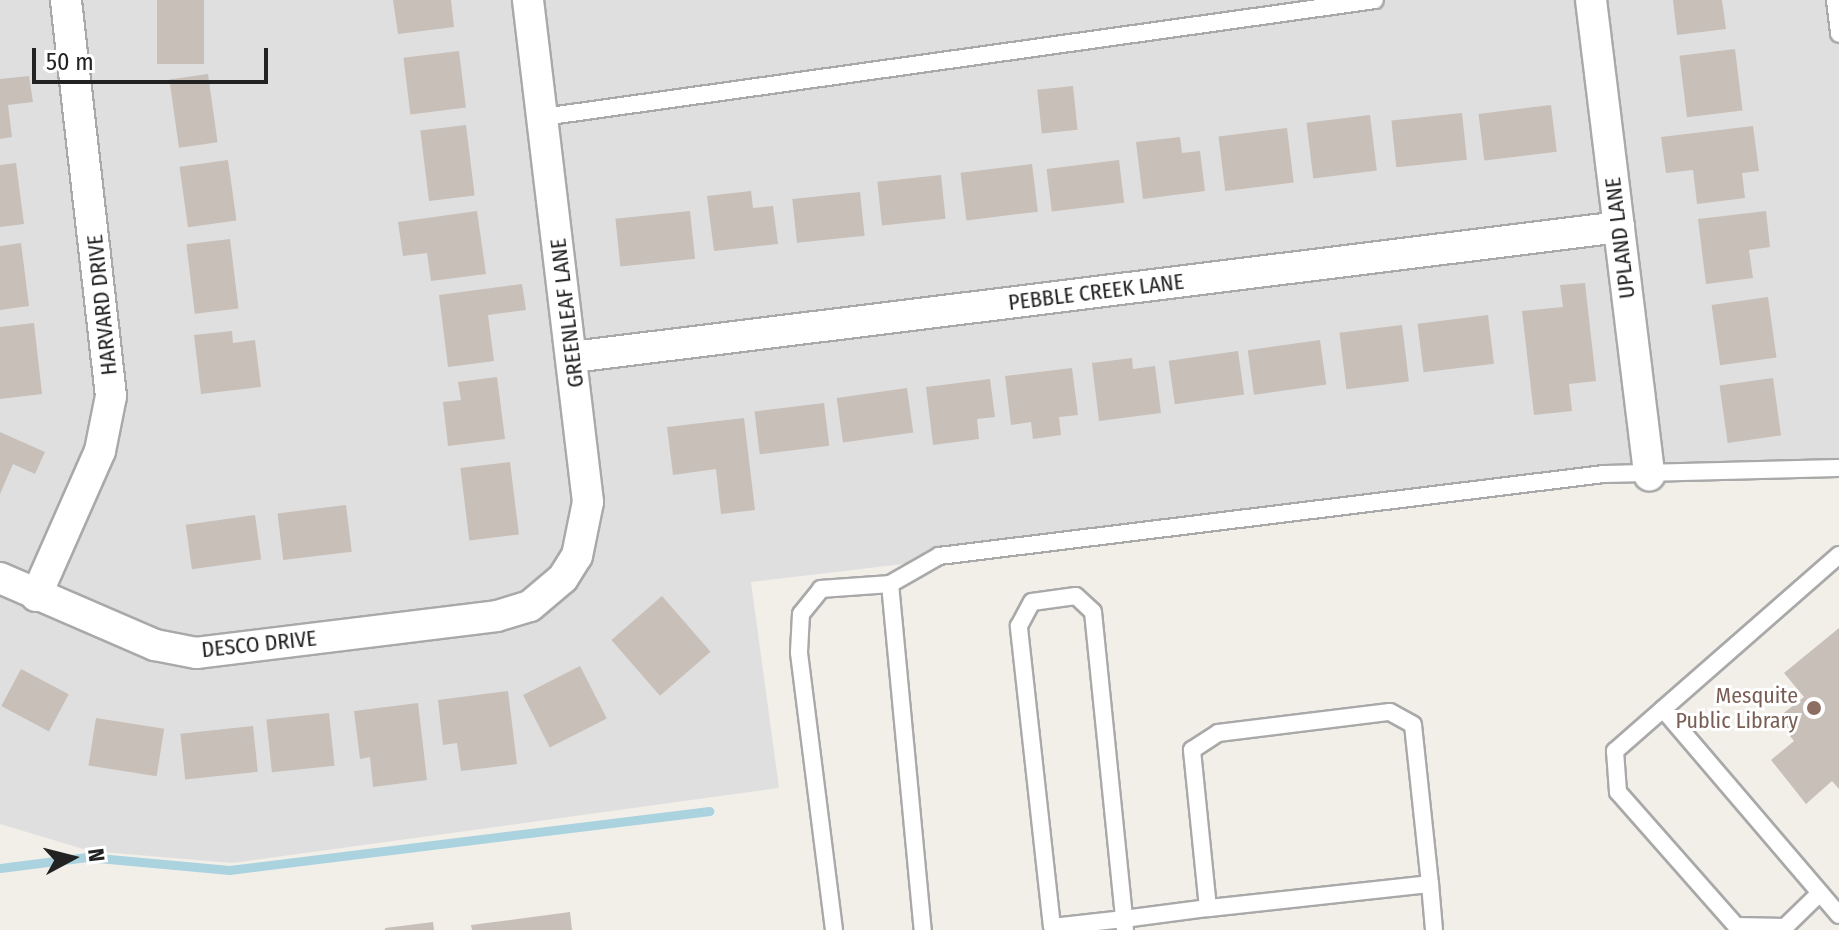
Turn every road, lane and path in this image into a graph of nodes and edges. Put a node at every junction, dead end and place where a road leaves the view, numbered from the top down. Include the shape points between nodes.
1 (66, 0) edge
2 (528, 0) edge
3 (1375, 0) edge
4 (1591, 0) edge
5 (1835, 0) edge
6 (1839, 34) edge
7 (543, 117) junction
8 (1619, 227) junction
9 (573, 357) junction
10 (1839, 468) edge
11 (1649, 475) junction
12 (1839, 555) edge
13 (0, 578) edge
14 (890, 584) junction
15 (36, 596) junction
16 (530, 606) joint
17 (1663, 709) junction
18 (1430, 884) junction
19 (1820, 893) junction
20 (1208, 908) junction
21 (1839, 915) edge
22 (1125, 924) edge
23 (834, 930) edge
24 (923, 930) edge
25 (1434, 930) edge

1 - 15 street, HARVARD DRIVE via 111,396 100,451
2 - 7 street, GREENLEAF LANE
3 - 7 lane
4 - 8 street, UPLAND LANE
5 - 6 lane
7 - 9 street, GREENLEAF LANE
8 - 9 street, PEBBLE CREEK LANE
8 - 11 street, UPLAND LANE
9 - 16 street, GREENLEAF LANE via 588,502 577,556
10 - 11 lane
11 - 14 lane via 1604,474 939,556
12 - 17 lane
13 - 15 street, DESCO DRIVE
14 - 23 lane via 821,589 801,614 799,652
14 - 24 lane
15 - 16 street, DESCO DRIVE via 155,645 196,653
17 - 19 lane
17 - 19 lane via 1615,751 1618,792 1736,926 1785,927
18 - 20 lane
18 - 20 lane via 1413,725 1390,712 1218,733 1192,750
18 - 25 lane
19 - 21 lane
20 - 22 lane
22 - 22 lane via 1093,612 1076,596 1032,602 1019,626 1052,927

